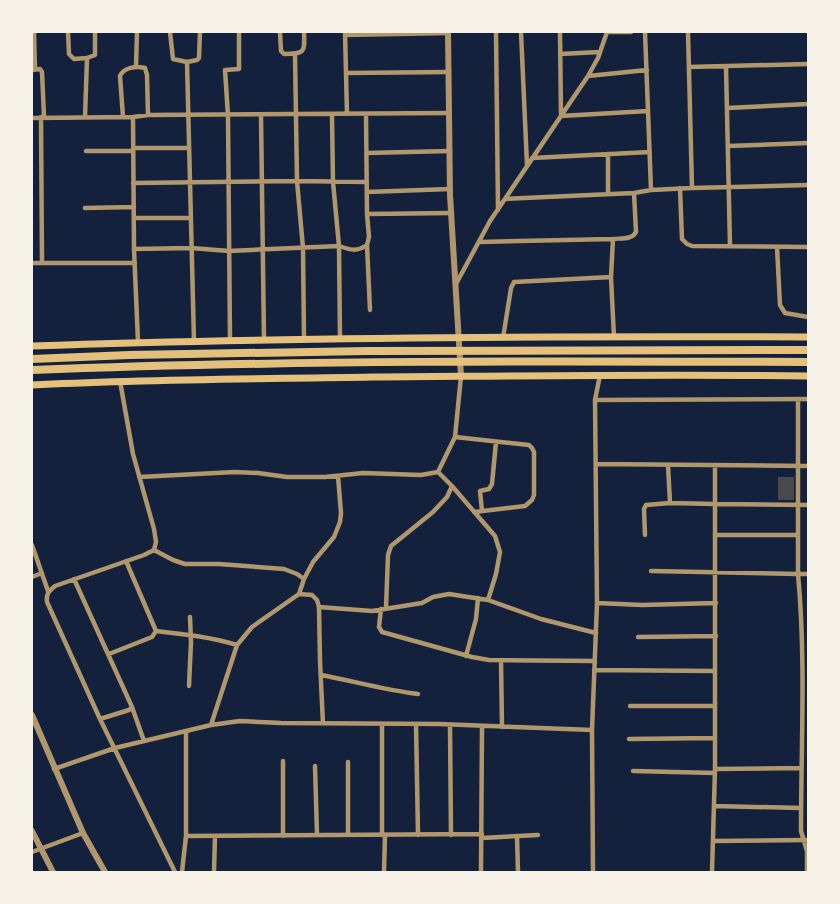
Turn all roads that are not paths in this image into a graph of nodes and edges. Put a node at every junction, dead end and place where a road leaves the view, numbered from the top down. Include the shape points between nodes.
1 (34, 32) edge
2 (68, 32) edge
3 (95, 32) edge
4 (136, 32) edge
5 (170, 32) edge
6 (200, 32) edge
7 (239, 32) edge
8 (280, 32) edge
9 (304, 32) edge
10 (448, 32) edge
11 (496, 32) edge
12 (521, 32) edge
13 (560, 32) edge
14 (607, 32) edge
15 (631, 32) edge
16 (645, 32) edge
17 (688, 32) edge
18 (345, 33) edge
19 (600, 51) junction
20 (295, 54) junction
21 (560, 54) junction
22 (87, 58) junction
23 (187, 62) junction
24 (808, 64) edge
25 (136, 67) junction
26 (689, 67) junction
27 (726, 67) junction
28 (33, 69) edge
29 (647, 70) junction
30 (449, 72) junction
31 (346, 73) junction
32 (588, 76) junction
33 (808, 104) edge
34 (727, 108) junction
35 (648, 111) junction
36 (347, 114) junction
37 (366, 114) junction
38 (449, 114) junction
39 (148, 115) junction
40 (261, 115) junction
41 (296, 115) junction
42 (332, 115) junction
43 (188, 116) junction
44 (228, 116) junction
45 (561, 116) junction
46 (42, 117) junction
47 (85, 117) junction
48 (123, 117) junction
49 (133, 117) junction
50 (32, 118) edge
51 (808, 143) edge
52 (728, 146) junction
53 (189, 148) junction
54 (133, 149) junction
55 (450, 151) junction
56 (86, 152) dead end
57 (650, 152) junction
58 (366, 153) junction
59 (608, 154) junction
60 (532, 158) junction
61 (527, 165) junction
62 (229, 181) junction
63 (297, 181) junction
64 (263, 182) junction
65 (333, 182) junction
66 (367, 182) junction
67 (134, 183) junction
68 (190, 183) junction
69 (808, 185) edge
70 (680, 188) junction
71 (692, 188) junction
72 (729, 188) junction
73 (450, 189) junction
74 (651, 190) junction
75 (367, 192) junction
76 (634, 193) junction
77 (608, 194) junction
78 (505, 198) junction
79 (134, 207) junction
80 (85, 208) dead end
81 (498, 210) junction
82 (452, 213) junction
83 (367, 214) junction
84 (134, 218) junction
85 (190, 218) junction
86 (613, 238) junction
87 (479, 242) junction
88 (367, 245) junction
89 (339, 246) junction
90 (730, 246) junction
91 (777, 247) junction
92 (808, 247) edge
93 (191, 248) junction
94 (303, 248) junction
95 (134, 249) junction
96 (264, 250) junction
97 (229, 251) junction
98 (32, 263) edge
99 (42, 263) junction
100 (135, 263) junction
101 (611, 277) junction
102 (456, 284) junction
103 (370, 309) dead end
104 (808, 317) edge
105 (614, 337) junction
106 (460, 338) junction
107 (502, 338) junction
108 (808, 338) edge
109 (304, 339) junction
110 (340, 339) junction
111 (230, 340) junction
112 (264, 340) junction
113 (194, 341) junction
114 (138, 342) junction
115 (32, 346) edge
116 (808, 350) edge
117 (32, 359) edge
118 (808, 362) edge
119 (32, 370) edge
120 (600, 375) junction
121 (461, 376) junction
122 (808, 376) edge
123 (120, 381) junction
124 (32, 385) edge
125 (798, 399) junction
126 (808, 399) edge
127 (595, 400) junction
128 (455, 437) junction
129 (496, 442) junction
130 (596, 464) junction
131 (668, 465) junction
132 (715, 465) junction
133 (798, 466) junction
134 (808, 466) edge
135 (438, 472) junction
136 (338, 476) junction
137 (139, 477) junction
138 (452, 486) junction
139 (670, 503) junction
140 (716, 504) junction
141 (798, 505) junction
142 (808, 505) edge
143 (482, 511) junction
144 (474, 512) junction
145 (645, 535) dead end
146 (716, 535) junction
147 (797, 535) junction
148 (32, 545) edge
149 (154, 550) junction
150 (126, 561) junction
151 (651, 572) dead end
152 (42, 573) junction
153 (716, 573) junction
154 (798, 574) junction
155 (808, 574) edge
156 (32, 576) edge
157 (74, 579) junction
158 (304, 579) junction
159 (48, 591) junction
160 (299, 594) junction
161 (478, 598) junction
162 (488, 600) junction
163 (597, 603) junction
164 (716, 603) junction
165 (319, 607) junction
166 (801, 607) junction
167 (808, 607) edge
168 (383, 609) junction
169 (190, 617) dead end
170 (156, 632) junction
171 (596, 633) junction
172 (191, 635) junction
173 (716, 636) junction
174 (638, 637) dead end
175 (801, 640) junction
176 (808, 640) edge
177 (237, 645) junction
178 (109, 654) junction
179 (466, 656) junction
180 (501, 660) junction
181 (595, 661) junction
182 (594, 670) junction
183 (716, 671) junction
184 (802, 673) junction
185 (808, 673) edge
186 (321, 675) junction
187 (189, 686) dead end
188 (418, 694) dead end
189 (630, 706) dead end
190 (715, 706) junction
191 (802, 706) junction
192 (808, 706) edge
193 (132, 707) junction
194 (32, 715) edge
195 (100, 719) junction
196 (324, 724) junction
197 (382, 724) junction
198 (416, 724) junction
199 (211, 725) junction
200 (450, 725) junction
201 (482, 726) junction
202 (502, 727) junction
203 (592, 730) junction
204 (186, 731) junction
205 (715, 738) junction
206 (801, 738) junction
207 (808, 738) edge
208 (629, 739) dead end
209 (144, 741) junction
210 (115, 748) junction
211 (283, 761) dead end
212 (348, 762) dead end
213 (315, 766) dead end
214 (54, 769) junction
215 (801, 770) junction
216 (633, 771) dead end
217 (715, 771) junction
218 (808, 772) edge
219 (714, 806) junction
220 (801, 808) junction
221 (32, 831) edge
222 (83, 833) junction
223 (317, 835) junction
224 (348, 835) junction
225 (383, 835) junction
226 (418, 835) junction
227 (451, 835) junction
228 (538, 835) dead end
229 (186, 836) junction
230 (215, 836) junction
231 (283, 836) junction
232 (482, 836) junction
233 (516, 836) junction
234 (806, 840) edge
235 (713, 841) junction
236 (40, 849) junction
237 (32, 852) edge
238 (593, 872) edge
239 (53, 873) edge
240 (105, 873) edge
241 (175, 873) edge
242 (182, 873) edge
243 (214, 873) edge
244 (384, 873) edge
245 (481, 873) edge
246 (518, 873) edge
247 (601, 873) edge
248 (712, 873) edge
249 (807, 873) edge

1 - 28 street
2 - 22 street via 71,57
3 - 22 street via 96,53
4 - 25 street
5 - 23 street via 173,59
6 - 23 street via 199,58
7 - 44 street via 239,69 225,70
8 - 20 street via 281,53
9 - 20 street via 305,47
10 - 18 street
10 - 30 street
11 - 81 street
12 - 61 street
13 - 21 street
14 - 15 street
14 - 19 street
16 - 29 street
17 - 26 street
18 - 31 street
19 - 21 street
19 - 32 street
20 - 41 street
21 - 45 street
22 - 47 street
23 - 43 street
24 - 27 street
25 - 39 street via 146,70
25 - 48 street via 123,70 120,76
26 - 27 street
26 - 71 street
27 - 34 street
28 - 46 street via 42,72
29 - 32 street
29 - 35 street
30 - 31 street
30 - 38 street
31 - 36 street
32 - 45 street
33 - 34 street
34 - 52 street
35 - 45 street
35 - 57 street
36 - 37 street
36 - 42 street
37 - 38 street
37 - 58 street
38 - 55 street
39 - 43 street
39 - 49 street
40 - 41 street
40 - 44 street
40 - 64 street
41 - 42 street
41 - 63 street
42 - 65 street
43 - 44 street
43 - 53 street
44 - 62 street
45 - 60 street
46 - 47 street
46 - 50 street
46 - 99 street
47 - 48 street
48 - 49 street
49 - 54 street
51 - 52 street
52 - 72 street
53 - 54 street
53 - 68 street
54 - 56 street
54 - 67 street
55 - 58 street
55 - 73 street
57 - 59 street
57 - 74 street
58 - 66 street
59 - 60 street
59 - 77 street
60 - 61 street
61 - 78 street
62 - 64 street
62 - 68 street
62 - 97 street
63 - 64 street
63 - 65 street
63 - 94 street
64 - 96 street
65 - 66 street
65 - 89 street
66 - 75 street
67 - 68 street
67 - 79 street
68 - 85 street
69 - 72 street
70 - 71 street
70 - 74 street
70 - 90 street via 684,242 692,246
71 - 72 street
72 - 90 street
73 - 75 street
73 - 82 street
74 - 76 street
75 - 83 street
76 - 77 street
76 - 86 street via 636,232 630,238
77 - 78 street
78 - 81 street
79 - 80 street
79 - 84 street
81 - 87 street
82 - 83 street
82 - 102 street
83 - 88 street
84 - 85 street
84 - 95 street
85 - 93 street
86 - 87 street
86 - 101 street
87 - 102 street
88 - 89 street via 353,251
88 - 103 street
89 - 94 street
89 - 110 street
90 - 91 street
91 - 92 street
91 - 104 street via 780,305 785,313
93 - 95 street
93 - 97 street
93 - 113 street
94 - 96 street
94 - 109 street
95 - 100 street
96 - 97 street
96 - 112 street
97 - 111 street
98 - 99 street
99 - 100 street
100 - 114 street
101 - 105 street
101 - 107 street via 514,282
102 - 106 street
105 - 107 main road
105 - 108 main road
106 - 107 main road
106 - 110 main road
106 - 121 street
109 - 110 main road
109 - 112 main road
111 - 112 main road
111 - 113 main road
113 - 114 main road
114 - 115 main road
116 - 117 highway via 367,351
118 - 119 highway via 398,362
120 - 121 main road
120 - 122 main road
120 - 127 street
121 - 123 main road
121 - 128 street
123 - 124 main road
123 - 137 street
125 - 126 street
125 - 127 street
125 - 133 street
127 - 130 street
128 - 129 street
128 - 135 street
129 - 143 street via 492,484 480,491
129 - 143 street via 532,448 534,495 525,506
130 - 131 street
130 - 163 street
131 - 132 street
131 - 139 street
132 - 133 street
132 - 140 street
133 - 134 street
133 - 141 street
135 - 136 street
135 - 138 street
136 - 137 street via 235,472
136 - 158 street via 340,522
137 - 149 street via 154,529
138 - 144 street
138 - 168 street via 433,512 391,546
139 - 140 street
139 - 145 street via 646,505
140 - 141 street
140 - 146 street
141 - 142 street
141 - 147 street
143 - 144 street
144 - 162 street via 495,536 500,552
146 - 147 street
146 - 153 street
147 - 154 street
148 - 152 street
149 - 150 street
149 - 158 street via 185,564 284,569
150 - 157 street
150 - 170 street
151 - 153 street
152 - 156 street
152 - 159 street
153 - 154 street
153 - 164 street
154 - 155 street
154 - 166 street
157 - 159 street
157 - 178 street
158 - 160 street
159 - 195 street via 47,602
160 - 165 street via 312,595
160 - 177 street via 252,627
161 - 162 street
161 - 168 street via 449,594
161 - 179 street
162 - 171 street
163 - 164 street
163 - 171 street
164 - 173 street
165 - 168 street
165 - 186 street
166 - 167 street
166 - 175 street
168 - 179 street via 379,627 382,632
169 - 172 street
170 - 172 street
170 - 178 street
171 - 181 street
172 - 177 street
172 - 187 street
173 - 174 street
173 - 183 street
175 - 176 street
175 - 184 street
177 - 199 street
178 - 193 street
179 - 180 street
180 - 181 street
180 - 202 street
181 - 182 street
182 - 183 street
182 - 203 street
183 - 190 street
184 - 185 street
184 - 191 street
186 - 188 street
186 - 196 street
189 - 190 street
190 - 205 street
191 - 192 street
191 - 206 street
193 - 195 street
193 - 209 street
194 - 214 street
195 - 210 street
196 - 197 street
196 - 199 street via 240,721
197 - 198 street
197 - 225 street
198 - 200 street
198 - 226 street
199 - 204 street
200 - 201 street
200 - 227 street
201 - 202 street
201 - 232 street
202 - 203 street
203 - 238 street
204 - 209 street
204 - 229 street
205 - 208 street
205 - 217 street
206 - 207 street
206 - 215 street
209 - 210 street
210 - 214 street
210 - 241 street
211 - 231 street
212 - 224 street
213 - 223 street
214 - 222 street
215 - 217 street
215 - 218 street
215 - 220 street
216 - 217 street
217 - 219 street
219 - 220 street
219 - 235 street
220 - 234 street via 801,831
221 - 236 street
222 - 236 street
222 - 240 street
223 - 224 street
223 - 231 street
224 - 225 street
225 - 226 street
225 - 244 street
226 - 227 street
227 - 232 street
228 - 233 street
229 - 230 street
229 - 242 street
230 - 231 street
230 - 243 street
232 - 233 street
232 - 245 street
233 - 246 street
234 - 235 street
234 - 249 street
235 - 248 street
236 - 237 street
236 - 239 street
238 - 247 street

